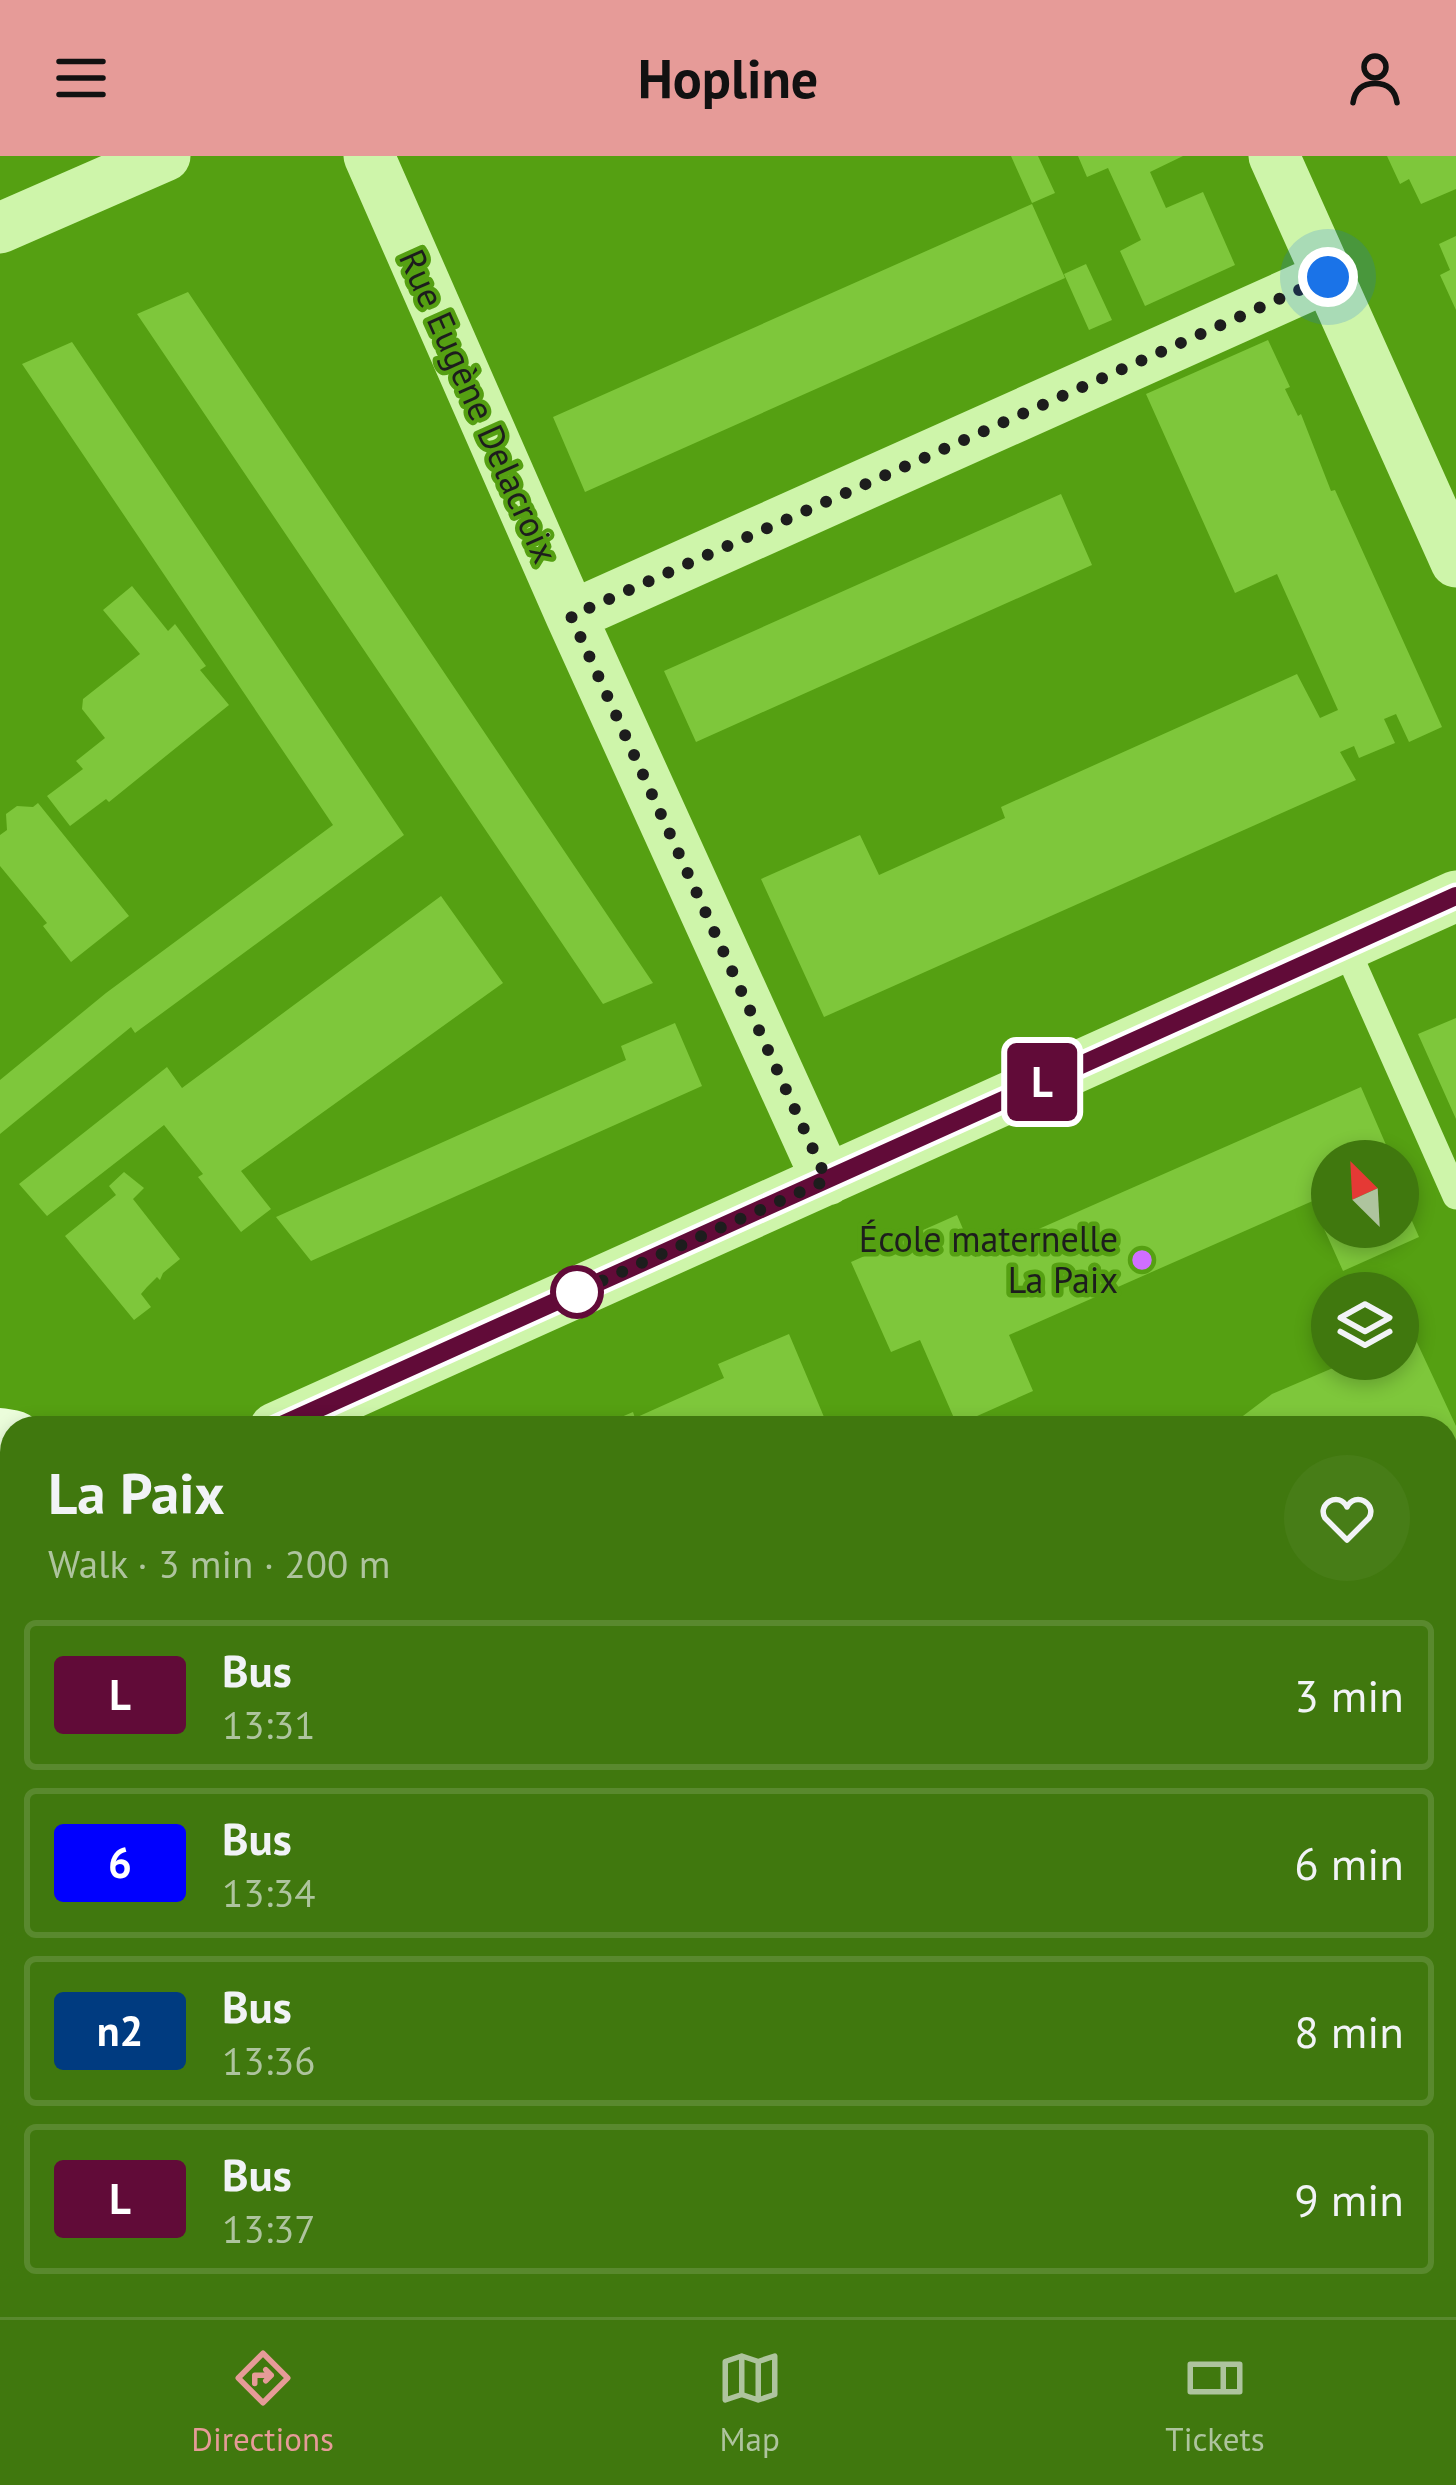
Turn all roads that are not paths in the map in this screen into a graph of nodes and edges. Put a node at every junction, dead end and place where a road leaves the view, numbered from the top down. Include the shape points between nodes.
1 (165, 156) edge
2 (369, 156) edge
3 (1274, 156) edge
4 (0, 228) edge
5 (1328, 277) junction
6 (1456, 562) edge
7 (571, 616) junction
8 (1456, 896) edge
9 (1345, 946) junction
10 (827, 1180) junction
11 (1456, 1196) edge
12 (301, 1416) edge

1 - 4 street
2 - 7 street, Rue Eugène Delacroix
3 - 5 street
5 - 6 street
5 - 7 street
7 - 10 street, Rue Eugène Delacroix
8 - 9 street
9 - 10 street
9 - 11 lane
10 - 12 street

